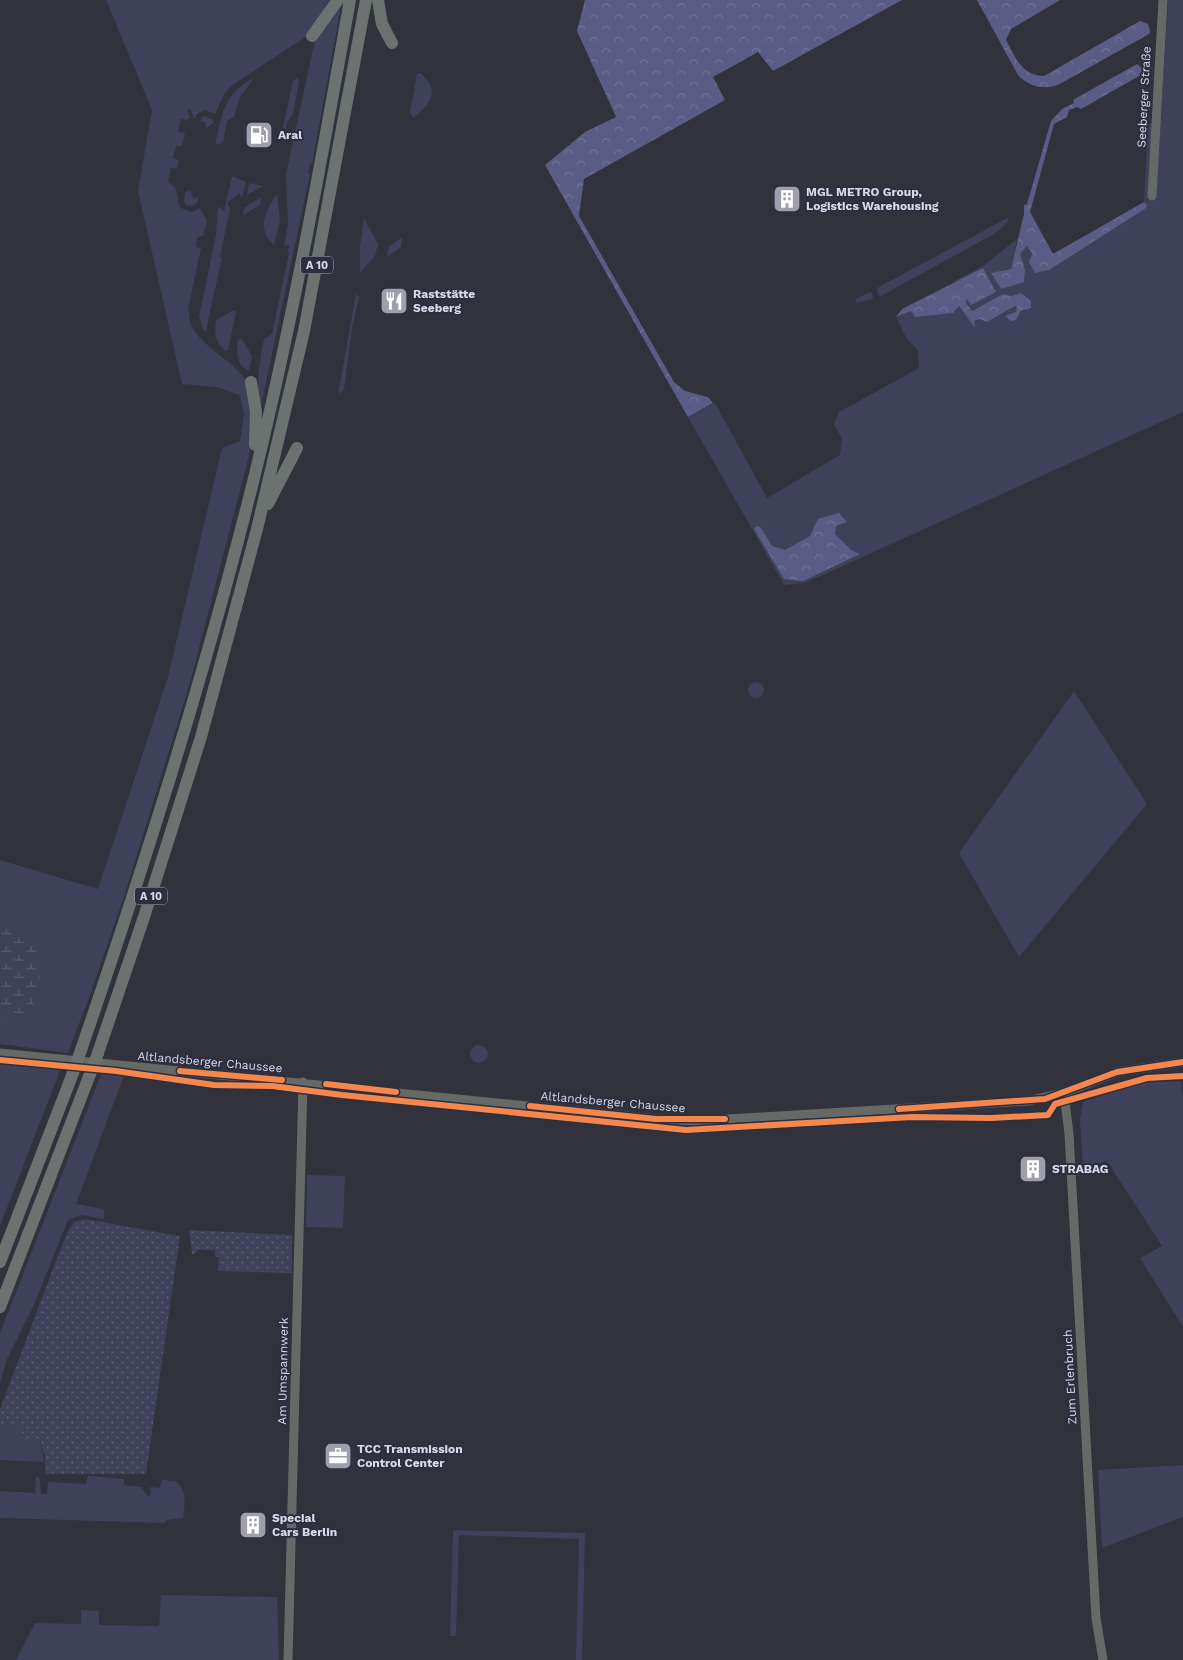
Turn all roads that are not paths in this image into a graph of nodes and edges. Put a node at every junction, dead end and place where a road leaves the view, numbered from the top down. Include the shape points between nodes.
1 (338, 0) edge
2 (350, 0) edge
3 (366, 0) edge
4 (378, 0) edge
5 (1162, 0) edge
6 (312, 36) dead end
7 (392, 44) dead end
8 (1152, 196) dead end
9 (251, 382) dead end
10 (298, 448) dead end
11 (252, 482) junction
12 (257, 528) junction
13 (0, 1052) edge
14 (1183, 1062) edge
15 (303, 1082) junction
16 (1064, 1093) junction
17 (0, 1262) edge
18 (0, 1307) edge
19 (288, 1660) edge
20 (1104, 1660) edge

1 - 6 highway
2 - 11 highway, A 10 via 315,193
3 - 12 highway, A 10 via 306,322
4 - 7 highway via 382,24
5 - 8 street, Seeberger Straße
9 - 11 highway via 256,422
10 - 12 highway
11 - 17 highway, A 10, bridge via 171,778 73,1073
12 - 18 highway, A 10, bridge via 201,737 147,908 98,1053
13 - 15 street, Altlandsberger Chaussee
14 - 16 street, Altlandsberger Chaussee via 1117,1072
15 - 16 street, Altlandsberger Chaussee via 694,1121 1010,1103
15 - 19 street, Am Umspannwerk
16 - 20 street, Zum Erlenbruch via 1096,1618

